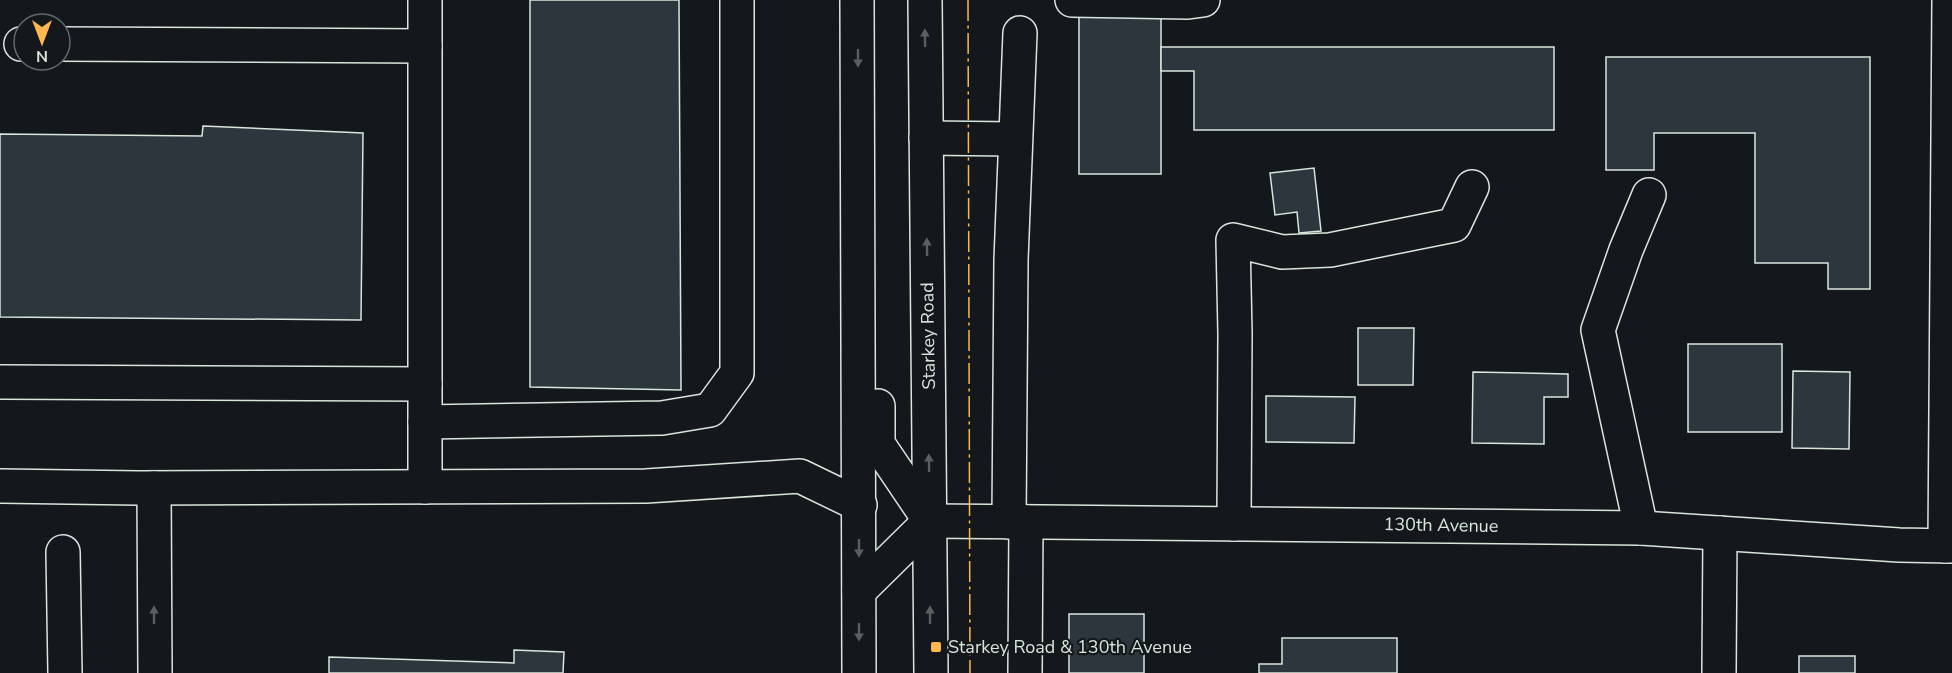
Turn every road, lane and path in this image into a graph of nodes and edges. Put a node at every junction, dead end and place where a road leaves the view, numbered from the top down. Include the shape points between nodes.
1 (425, 0) edge
2 (737, 0) edge
3 (858, 0) edge
4 (925, 0) edge
5 (1072, 0) edge
6 (1203, 0) edge
7 (1949, 0) edge
8 (1020, 33) dead end
9 (72, 44) edge
10 (425, 46) junction
11 (926, 138) junction
12 (1014, 139) junction
13 (1472, 187) dead end
14 (1649, 195) dead end
15 (859, 241) junction
16 (0, 382) edge
17 (425, 384) junction
18 (425, 422) junction
19 (0, 486) edge
20 (425, 487) junction
21 (154, 488) junction
22 (860, 505) junction
23 (930, 521) junction
24 (1017, 522) junction
25 (1234, 524) junction
26 (1641, 528) junction
27 (1720, 533) junction
28 (1948, 546) edge
29 (63, 552) dead end
30 (859, 591) junction
31 (65, 673) edge
32 (154, 673) edge
33 (859, 673) edge
34 (931, 673) edge
35 (1025, 673) edge
36 (1719, 673) edge

1 - 10 main road
2 - 18 main road via 737,373 710,410 662,418
3 -> 15 main road
11 -> 4 main road, Starkey Road
5 - 6 main road
7 - 28 main road
8 - 12 main road
9 - 10 main road
10 - 17 main road
11 - 12 main road
23 -> 11 main road, Starkey Road
12 - 24 main road via 1011,260
13 - 25 main road via 1454,225 1330,250 1282,252 1233,240
14 - 26 main road via 1598,330
15 - 22 main road
15 - 23 main road via 879,267 878,444
16 - 17 main road
17 - 18 main road
18 - 20 main road
19 - 21 main road
20 - 21 main road
20 - 22 main road via 646,486 800,476
32 -> 21 main road
22 -> 30 main road
23 - 24 main road, 130th Avenue
23 - 30 main road
34 -> 23 main road, Starkey Road
24 - 25 main road, 130th Avenue
24 - 35 main road
25 - 26 main road, 130th Avenue
26 - 27 main road, 130th Avenue
27 - 28 main road, 130th Avenue
27 - 36 main road
29 - 31 main road
30 -> 33 main road

